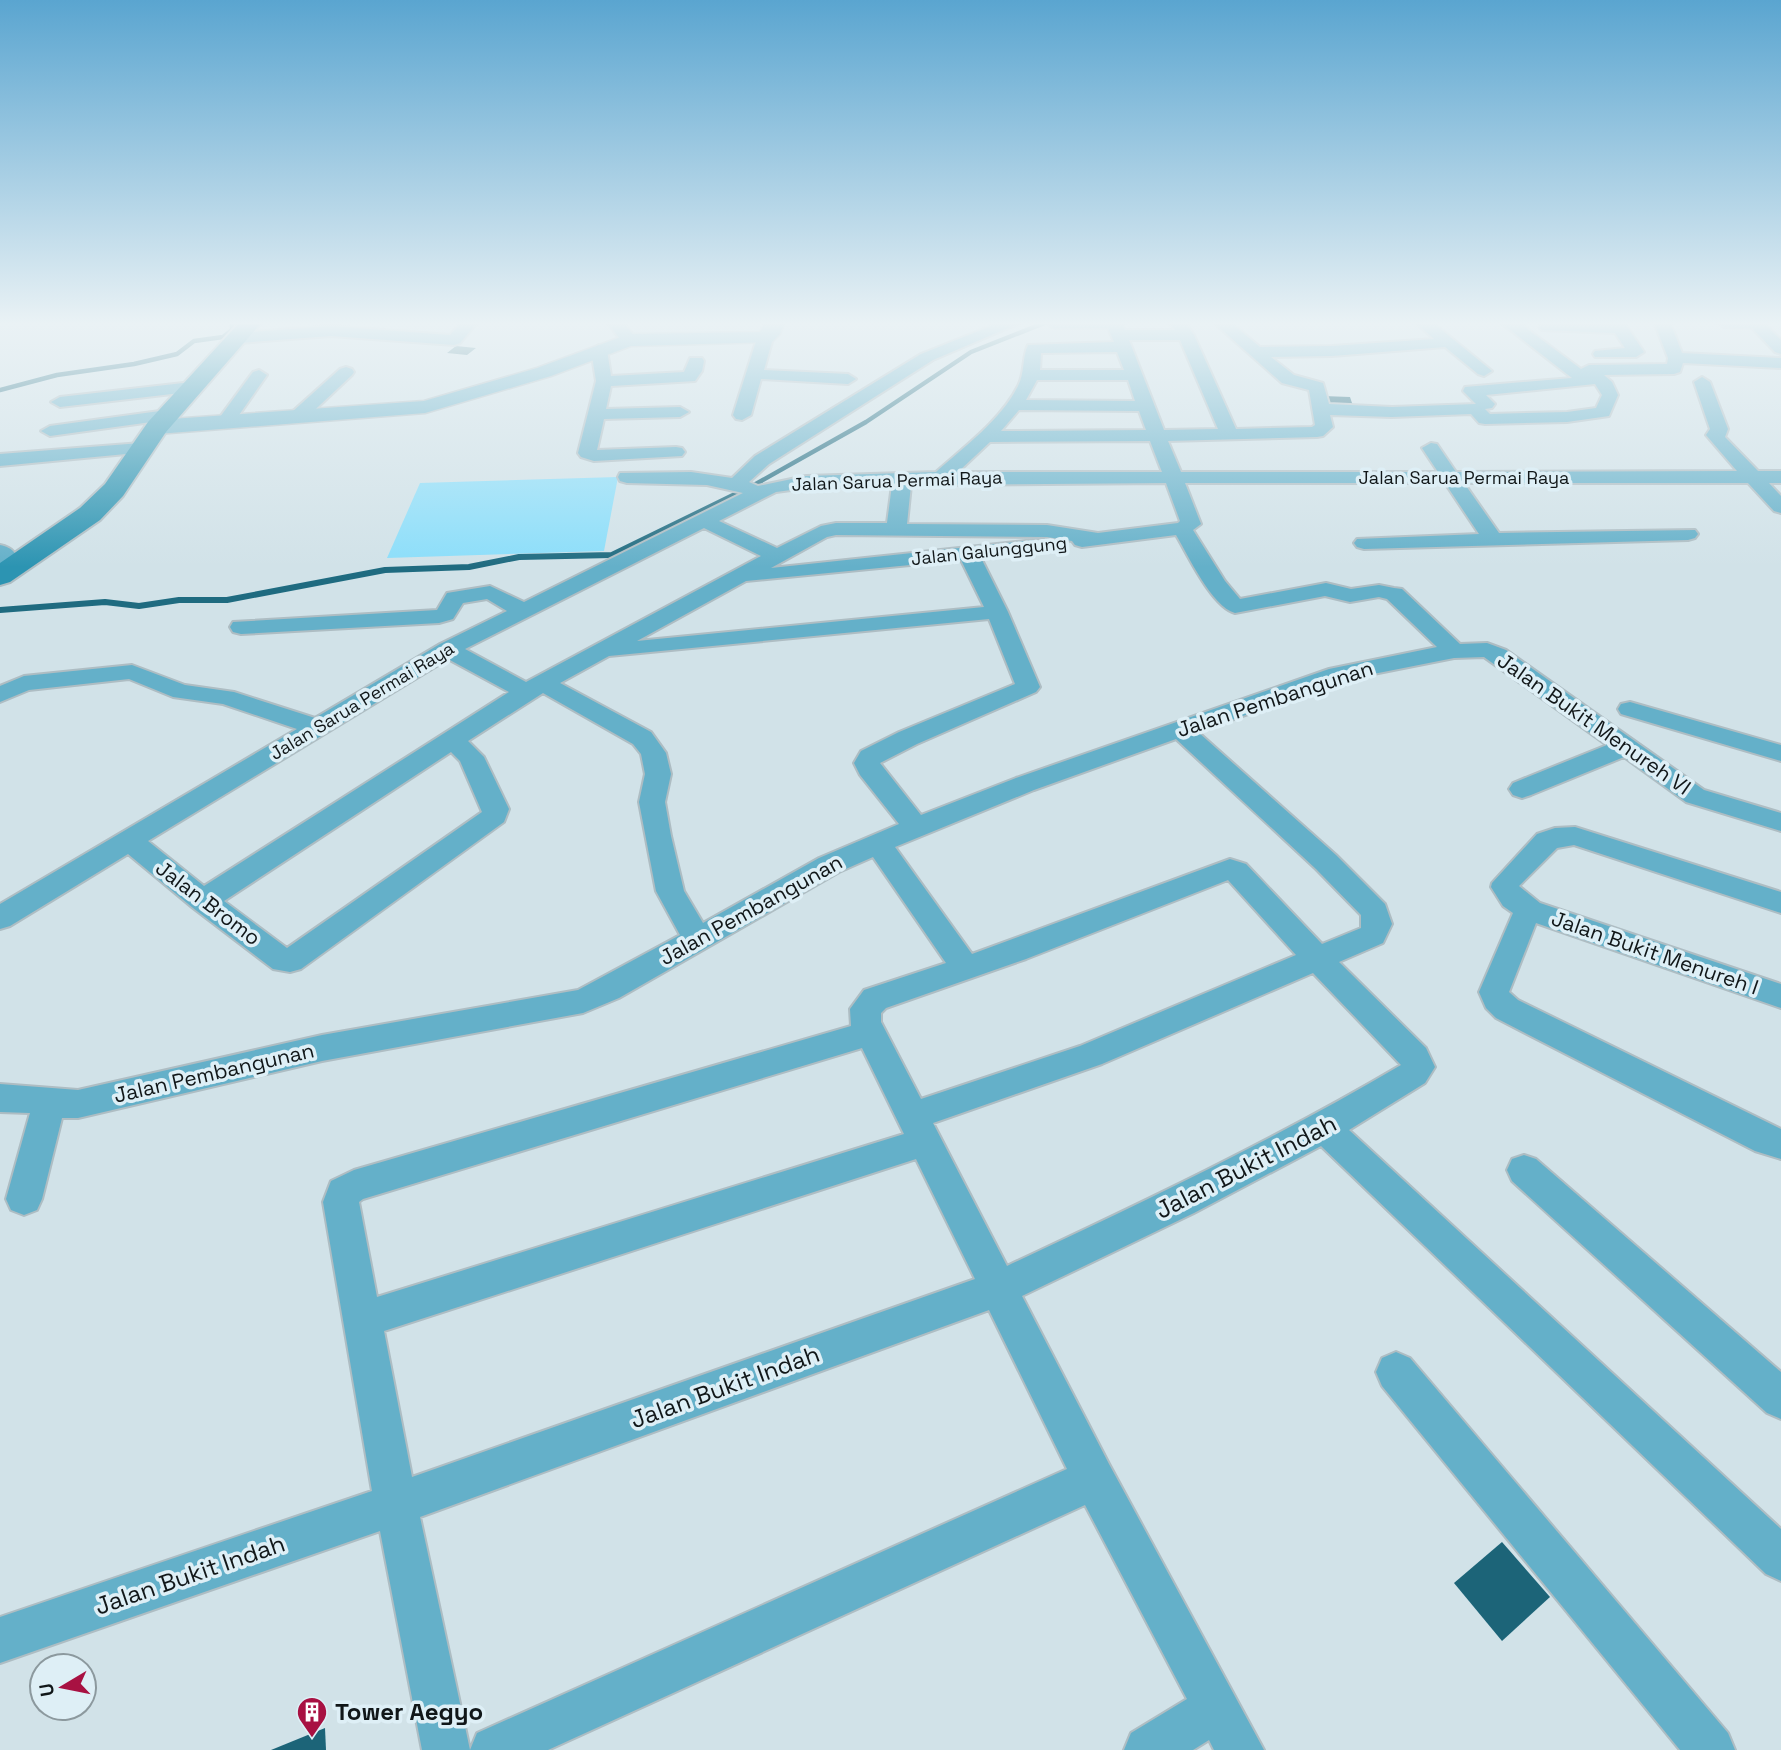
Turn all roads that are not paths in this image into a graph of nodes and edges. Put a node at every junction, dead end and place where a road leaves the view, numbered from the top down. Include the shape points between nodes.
1 (177, 404) edge
2 (238, 404) edge
3 (311, 404) edge
4 (436, 404) edge
5 (599, 404) edge
6 (745, 404) edge
7 (852, 404) edge
8 (1216, 404) edge
9 (1322, 404) edge
10 (1607, 404) edge
11 (1710, 404) edge
12 (1013, 405) joint
13 (1147, 405) joint
14 (1323, 409) junction
15 (680, 412) dead end
16 (597, 414) junction
17 (742, 415) dead end
18 (298, 416) junction
19 (162, 421) junction
20 (226, 421) junction
21 (50, 431) dead end
22 (1159, 436) junction
23 (1230, 436) junction
24 (985, 437) junction
25 (141, 448) junction
26 (1432, 448) dead end
27 (676, 452) dead end
28 (0, 460) edge
29 (627, 477) dead end
30 (1750, 477) junction
31 (1781, 477) edge
32 (902, 478) junction
33 (941, 478) junction
34 (1454, 478) junction
35 (1174, 480) junction
36 (748, 489) junction
37 (1781, 507) edge
38 (704, 521) junction
39 (1182, 528) junction
40 (896, 530) junction
41 (1688, 534) dead end
42 (1492, 538) junction
43 (1098, 539) junction
44 (1364, 542) dead end
45 (968, 553) junction
46 (778, 556) junction
47 (3, 565) edge
48 (738, 577) junction
49 (523, 611) junction
50 (997, 612) junction
51 (241, 627) dead end
52 (448, 649) junction
53 (1487, 650) joint
54 (1454, 651) junction
55 (600, 652) junction
56 (535, 688) junction
57 (0, 695) edge
58 (1630, 709) dead end
59 (318, 727) junction
60 (1181, 730) junction
61 (453, 740) junction
62 (1628, 746) junction
63 (1781, 753) edge
64 (1522, 789) dead end
65 (1781, 822) edge
66 (916, 827) junction
67 (129, 840) junction
68 (878, 843) junction
69 (202, 901) junction
70 (1781, 903) edge
71 (1530, 910) junction
72 (0, 918) edge
73 (697, 939) junction
74 (1318, 959) junction
75 (966, 968) junction
76 (1781, 996) edge
77 (869, 1033) junction
78 (0, 1098) edge
79 (49, 1103) junction
80 (1324, 1128) junction
81 (918, 1129) junction
82 (1781, 1144) edge
83 (1524, 1170) dead end
84 (24, 1199) dead end
85 (997, 1289) junction
86 (362, 1320) junction
87 (1396, 1372) dead end
88 (1781, 1398) edge
89 (1094, 1479) junction
90 (396, 1504) junction
91 (1781, 1559) edge
92 (0, 1640) edge
93 (1217, 1708) junction
94 (446, 1750) edge
95 (494, 1750) edge
96 (1149, 1750) edge
97 (1240, 1750) edge
98 (1711, 1750) edge

1 - 19 main road
2 - 20 street
3 - 18 street
4 - 18 street
5 - 16 street
6 - 17 street
7 - 36 street via 762,460
8 - 23 street
9 - 14 street
10 - 14 street via 1603,412 1567,417 1485,419 1475,409
11 - 30 street via 1719,429 1715,435
12 - 13 street
12 - 24 street
13 - 22 street
14 - 23 street via 1324,427 1317,432
15 - 16 street
16 - 27 street via 590,455
18 - 20 street
19 - 20 street
19 - 21 street
19 - 25 main road
22 - 23 street
22 - 24 street
22 - 35 street
24 - 33 street
25 - 28 street
25 - 47 main road via 114,490 90,514
26 - 34 street
29 - 36 street
30 - 31 street, Jalan Sarua Permai Raya
30 - 34 street, Jalan Sarua Permai Raya
30 - 37 street
32 - 33 street, Jalan Sarua Permai Raya
32 - 36 street, Jalan Sarua Permai Raya
32 - 40 street
33 - 35 street, Jalan Sarua Permai Raya
34 - 35 street, Jalan Sarua Permai Raya
34 - 42 street
35 - 39 street via 1191,524
36 - 38 street, Jalan Sarua Permai Raya
38 - 46 street
38 - 49 street, Jalan Sarua Permai Raya
39 - 43 street, Jalan Galunggung
39 - 54 street via 1230,604 1326,589 1350,596 1385,591 1394,594
40 - 43 street via 1047,531
40 - 46 street via 828,530
41 - 42 street
42 - 44 street
43 - 45 street, Jalan Galunggung
45 - 48 street, Jalan Galunggung
45 - 50 street
46 - 48 street
48 - 55 street
49 - 51 street via 484,592 455,598 439,616
49 - 52 street, Jalan Sarua Permai Raya
50 - 55 street
50 - 66 street via 1028,687 908,738 870,757 867,763
52 - 56 street
52 - 59 street, Jalan Sarua Permai Raya
53 - 54 street, Jalan Pembangunan
53 - 62 street, Jalan Bukit Menureh VI
54 - 60 street, Jalan Pembangunan via 1337,674
55 - 56 street
56 - 61 street
56 - 73 street via 642,738 653,753 658,774 652,802 670,891
57 - 59 street via 24,684 132,672 181,692 226,697
58 - 63 street
59 - 67 street, Jalan Sarua Permai Raya
60 - 66 street, Jalan Pembangunan
60 - 74 street via 1375,911 1373,935
61 - 69 street
61 - 69 street, Jalan Bromo via 471,757 496,809 495,816 290,961
62 - 64 street
62 - 65 street, Jalan Bukit Menureh VI via 1695,796
66 - 68 street, Jalan Pembangunan
67 - 69 street, Jalan Bromo
67 - 72 street, Jalan Sarua Permai Raya
68 - 73 street, Jalan Pembangunan via 829,864
68 - 75 street
70 - 71 street via 1565,836 1546,841 1506,883 1508,894
71 - 76 street, Jalan Bukit Menureh I
71 - 82 street via 1494,992 1507,1009
73 - 79 street, Jalan Pembangunan via 583,1001 322,1048 78,1104
74 - 75 street via 1230,869
74 - 80 street, Jalan Bukit Indah via 1415,1057 1419,1067
74 - 81 street
75 - 77 street via 875,999 866,1009 864,1022
77 - 81 street
77 - 86 street via 343,1192
78 - 79 street, Jalan Pembangunan
79 - 84 street
80 - 85 street, Jalan Bukit Indah
80 - 91 street
81 - 85 street
81 - 86 street
83 - 88 street
85 - 89 street
85 - 90 street, Jalan Bukit Indah
86 - 90 street
87 - 98 street
89 - 93 street
89 - 95 street
90 - 92 street, Jalan Bukit Indah
90 - 94 street
93 - 96 street
93 - 97 street

